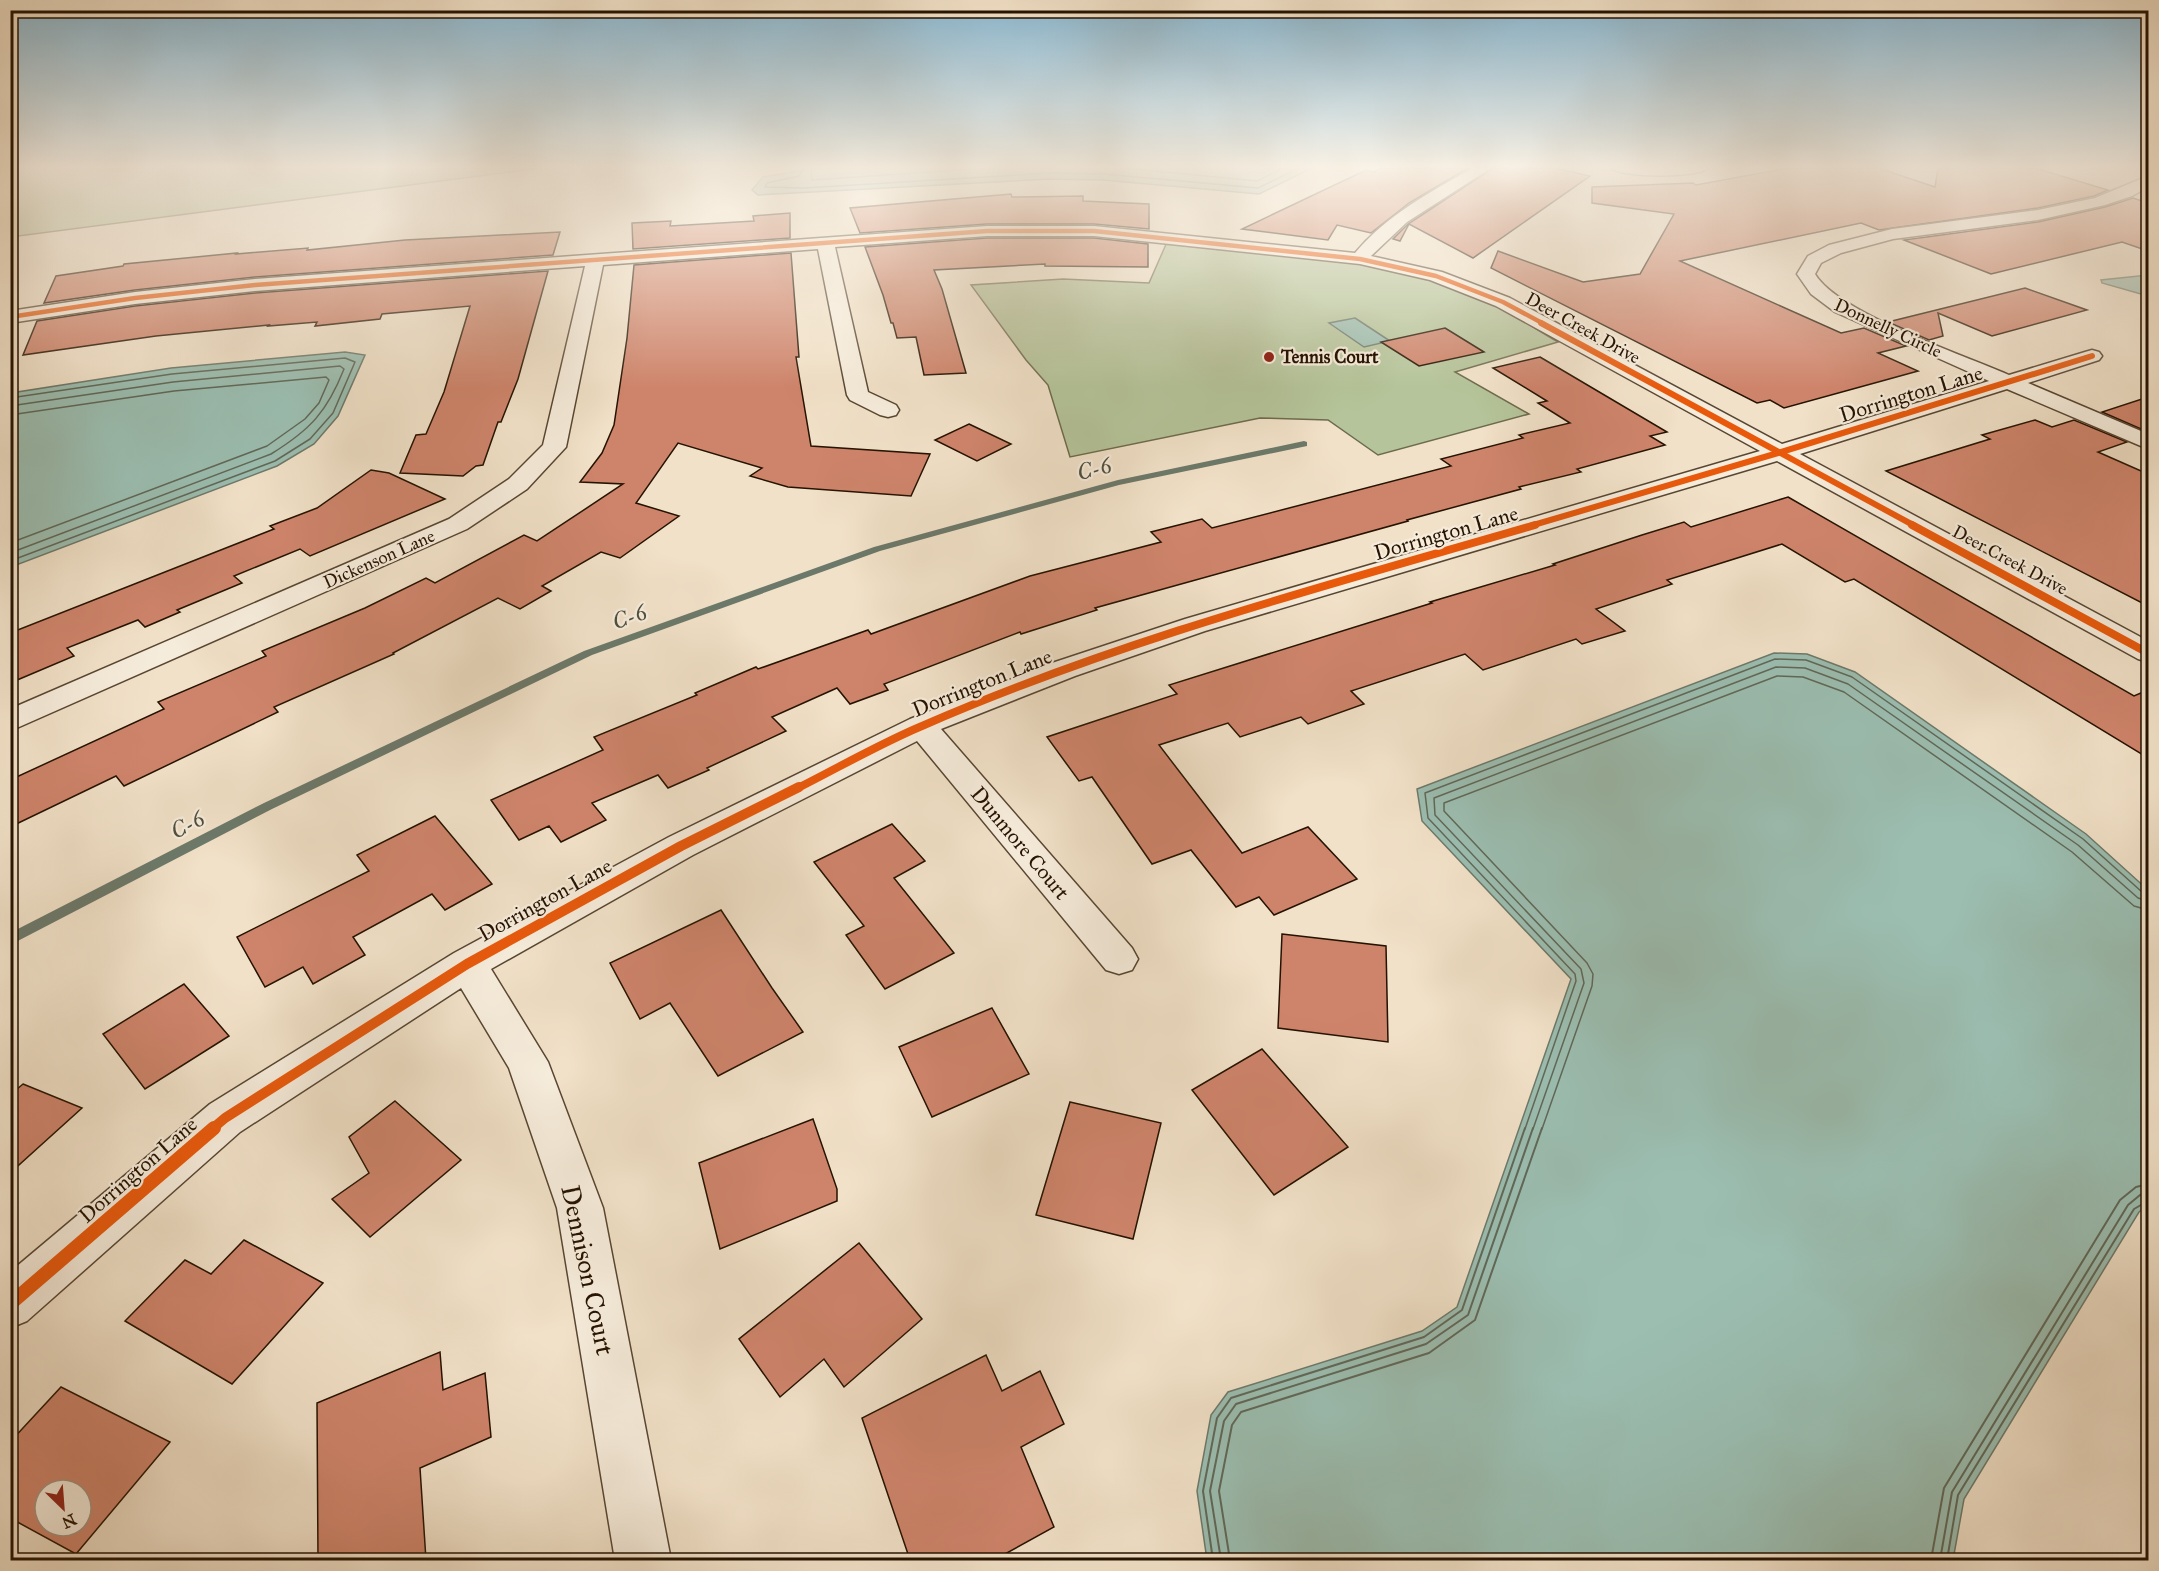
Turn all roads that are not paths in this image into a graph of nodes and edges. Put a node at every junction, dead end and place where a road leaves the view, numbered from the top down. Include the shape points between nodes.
1 (848, 241) edge
2 (1211, 241) edge
3 (1373, 241) edge
4 (1865, 241) edge
5 (825, 243) junction
6 (595, 259) junction
7 (1360, 259) junction
8 (10, 317) edge
9 (2092, 356) dead end
10 (2010, 382) junction
11 (888, 410) dead end
12 (2148, 442) edge
13 (1778, 453) junction
14 (2148, 653) edge
15 (10, 721) edge
16 (921, 726) junction
17 (1119, 959) dead end
18 (467, 964) junction
19 (10, 1304) edge
20 (643, 1560) edge

1 - 5 street, Deer Creek Drive
2 - 7 street, Deer Creek Drive
3 - 7 street
4 - 10 street, Donnelly Circle via 1814,260 1806,274 1813,289 1869,322
5 - 6 street, Deer Creek Drive
5 - 11 street via 858,395
6 - 8 street, Deer Creek Drive via 244,286
6 - 15 street, Dickenson Lane via 554,447 518,484 458,524
7 - 13 street, Deer Creek Drive via 1436,276 1503,302
9 - 10 street, Dorrington Lane
10 - 12 street, Donnelly Circle
10 - 13 street, Dorrington Lane
13 - 14 street, Deer Creek Drive
13 - 16 street, Dorrington Lane via 1195,625 1065,669
16 - 17 street, Dunmore Court
16 - 18 street, Dorrington Lane via 681,846
18 - 19 street, Dorrington Lane via 225,1118
18 - 20 street, Dennison Court via 527,1062 580,1208

